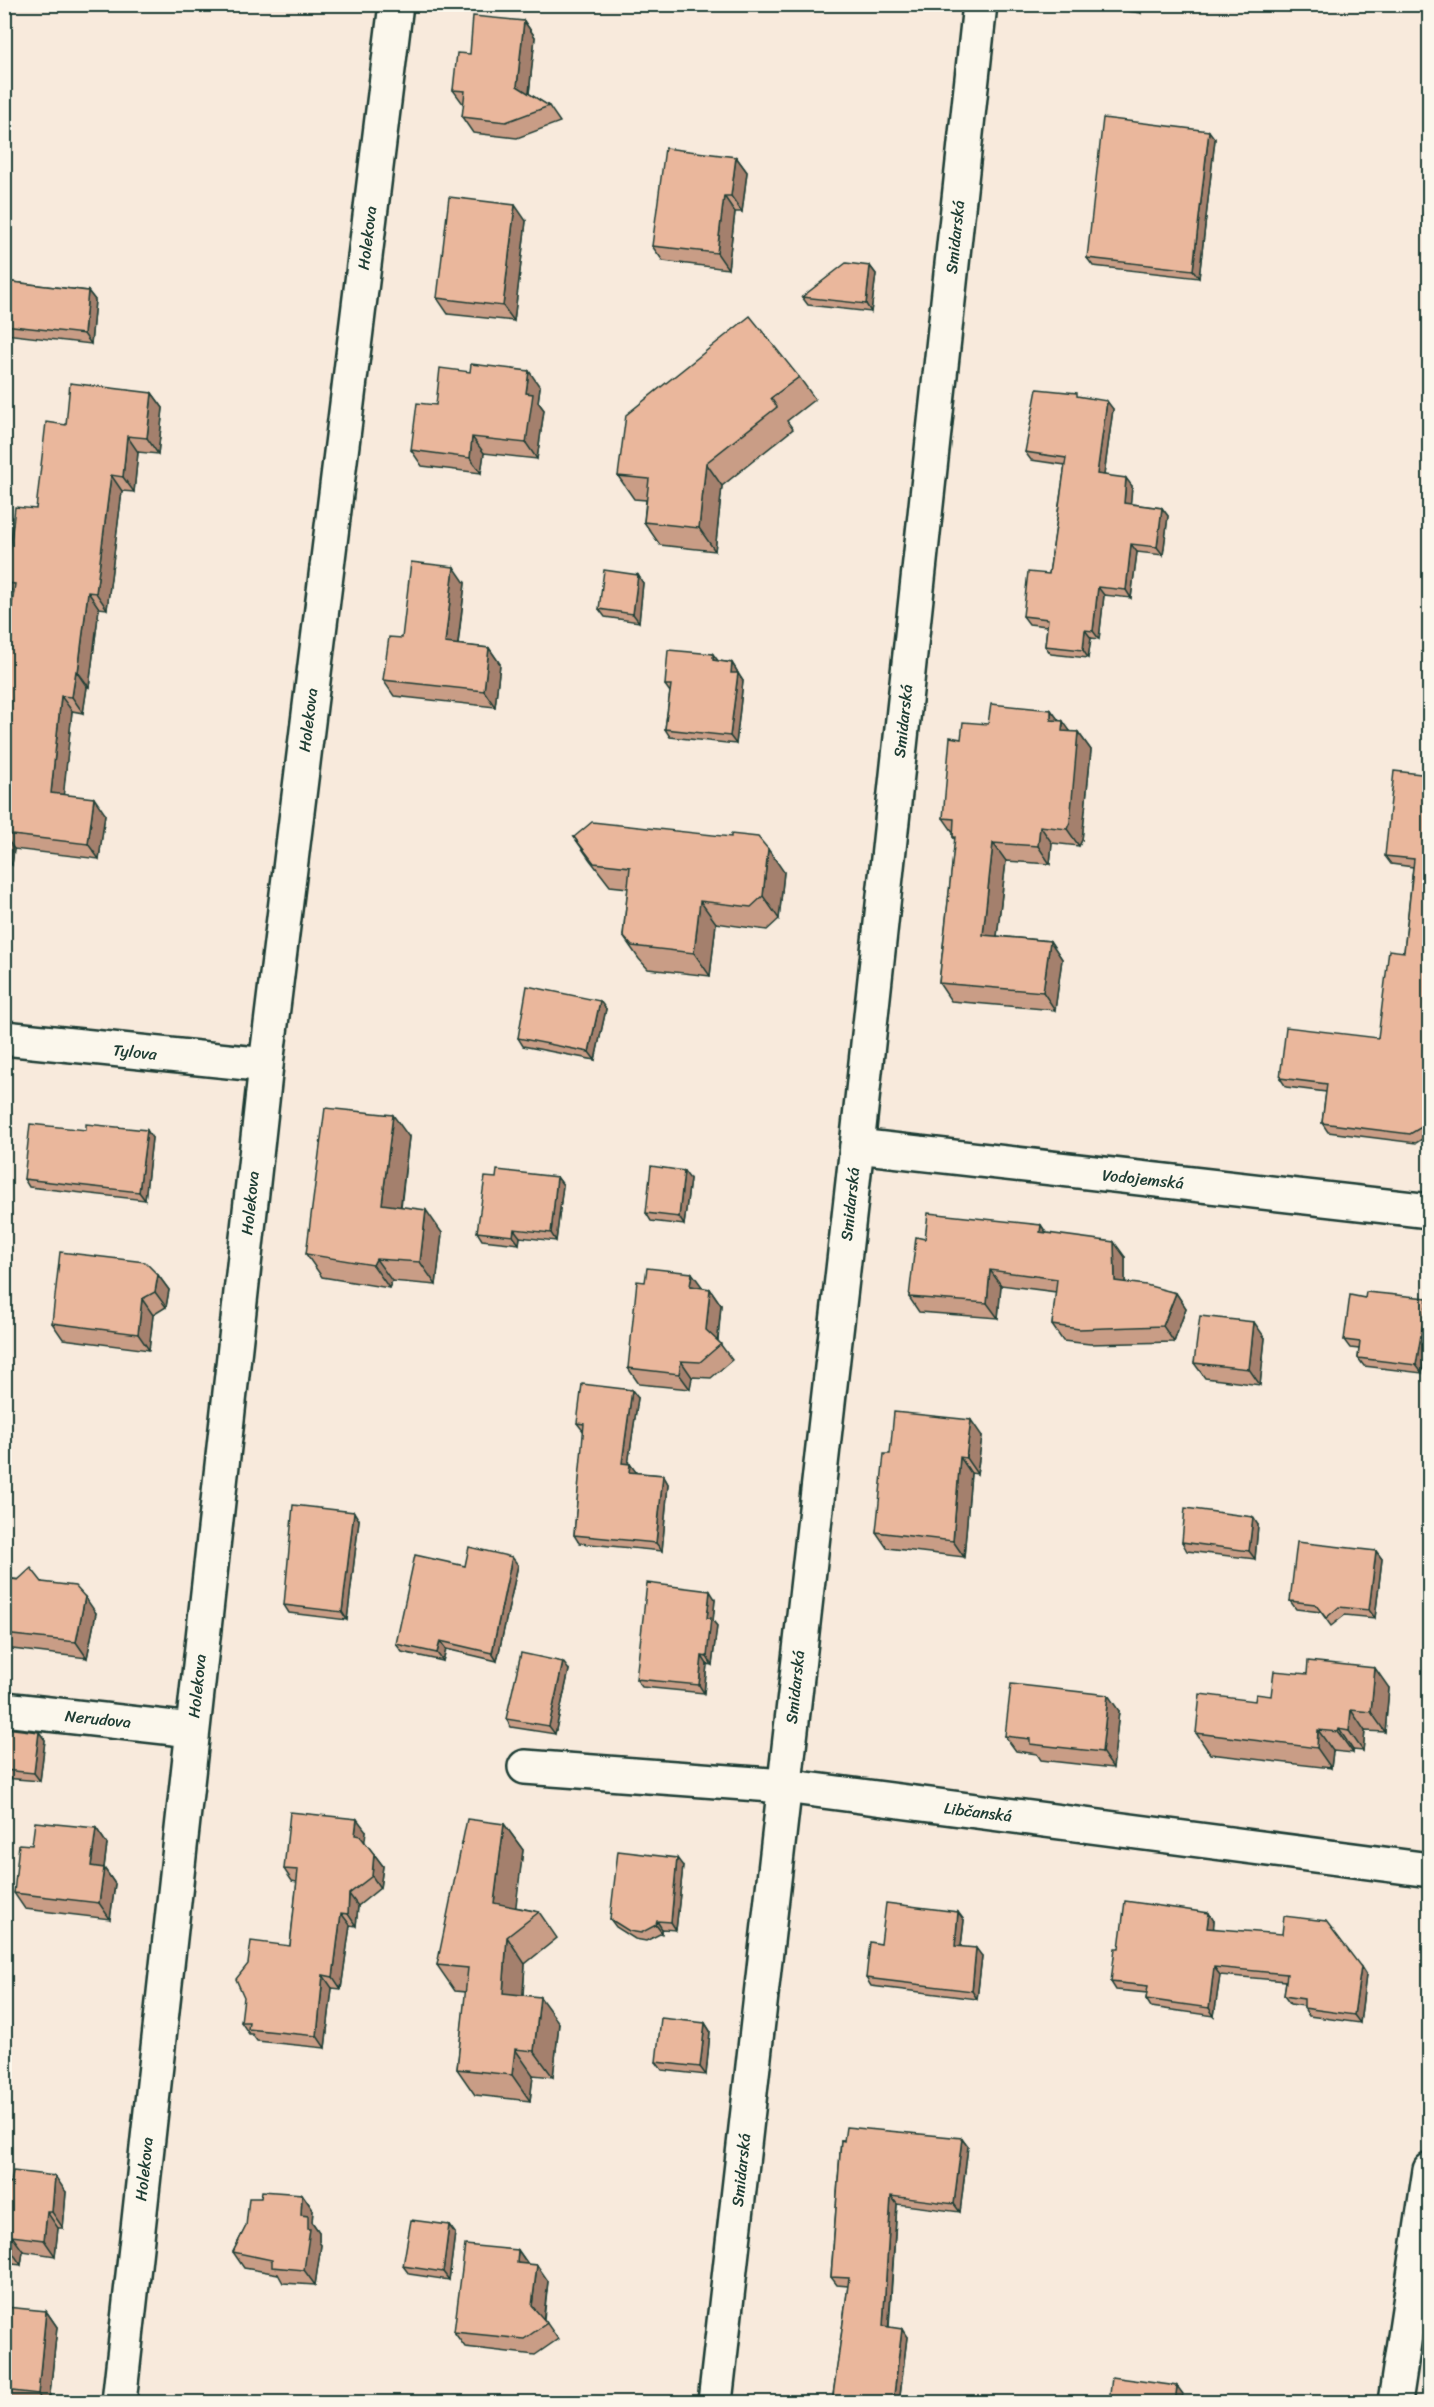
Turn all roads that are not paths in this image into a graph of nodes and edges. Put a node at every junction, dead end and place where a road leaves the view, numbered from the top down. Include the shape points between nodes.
1 (396, 4) edge
2 (980, 4) edge
3 (4, 1038) edge
4 (266, 1065) junction
5 (857, 1146) junction
6 (1430, 1211) edge
7 (4, 1709) edge
8 (192, 1730) junction
9 (525, 1767) dead end
10 (784, 1786) junction
11 (1430, 1870) edge
12 (1430, 2170) edge
13 (119, 2403) edge
14 (715, 2403) edge
15 (1395, 2403) edge

1 - 4 street, Holekova
2 - 5 street, Smidarská
3 - 4 street, Tylova
4 - 8 street, Holekova
5 - 6 street, Vodojemská
5 - 10 street, Smidarská
7 - 8 street, Nerudova
8 - 13 street, Holekova
9 - 10 street, Libčanská
10 - 11 street, Libčanská
10 - 14 street, Smidarská
12 - 15 street

